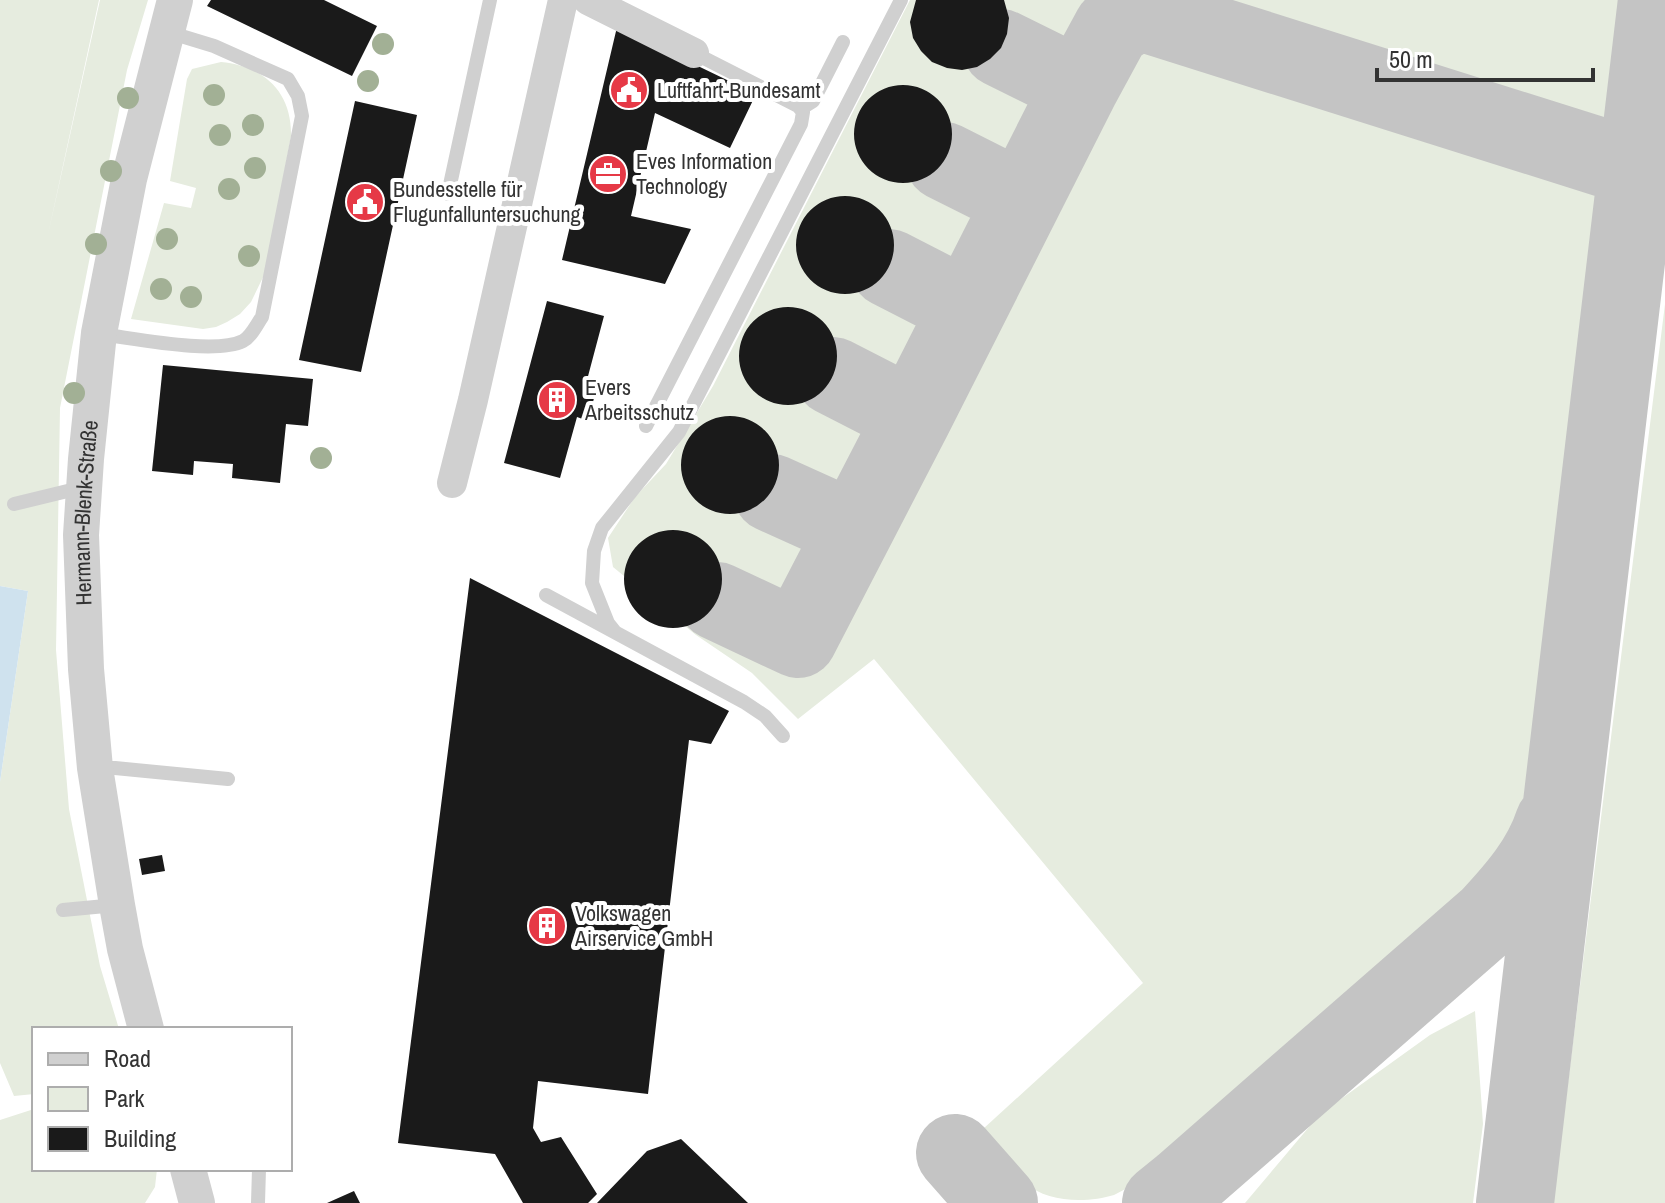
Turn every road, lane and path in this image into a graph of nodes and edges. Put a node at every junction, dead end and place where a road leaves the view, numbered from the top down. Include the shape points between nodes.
1 (490, 0) edge
2 (563, 0) edge
3 (588, 0) edge
4 (901, 0) edge
5 (170, 16) edge
6 (843, 42) dead end
7 (694, 53) joint
8 (798, 106) junction
9 (448, 194) dead end
10 (99, 333) junction
11 (646, 426) dead end
12 (452, 483) dead end
13 (84, 487) junction
14 (14, 504) dead end
15 (546, 595) dead end
16 (616, 633) junction
17 (783, 736) dead end
18 (95, 768) junction
19 (228, 779) dead end
20 (117, 905) junction
21 (63, 910) dead end
22 (145, 1027) edge
23 (189, 1171) edge
24 (259, 1171) edge
25 (197, 1203) edge
26 (258, 1203) edge

1 - 9 lane
2 - 12 street
3 - 7 street
4 - 16 lane via 679,432 602,528 592,583
5 - 10 street, Hermann-Blenk-Straße via 129,179
5 - 10 lane via 214,46 288,79 298,96 302,116 262,317 246,340 227,346
6 - 8 lane via 813,101
7 - 8 lane
8 - 11 lane via 801,124
10 - 13 street, Hermann-Blenk-Straße
13 - 14 lane
13 - 18 street, Hermann-Blenk-Straße via 83,598
15 - 16 lane
16 - 17 lane via 744,702
18 - 19 lane
18 - 20 street, Hermann-Blenk-Straße
20 - 21 lane
20 - 22 street, Hermann-Blenk-Straße
23 - 25 street
24 - 26 lane

